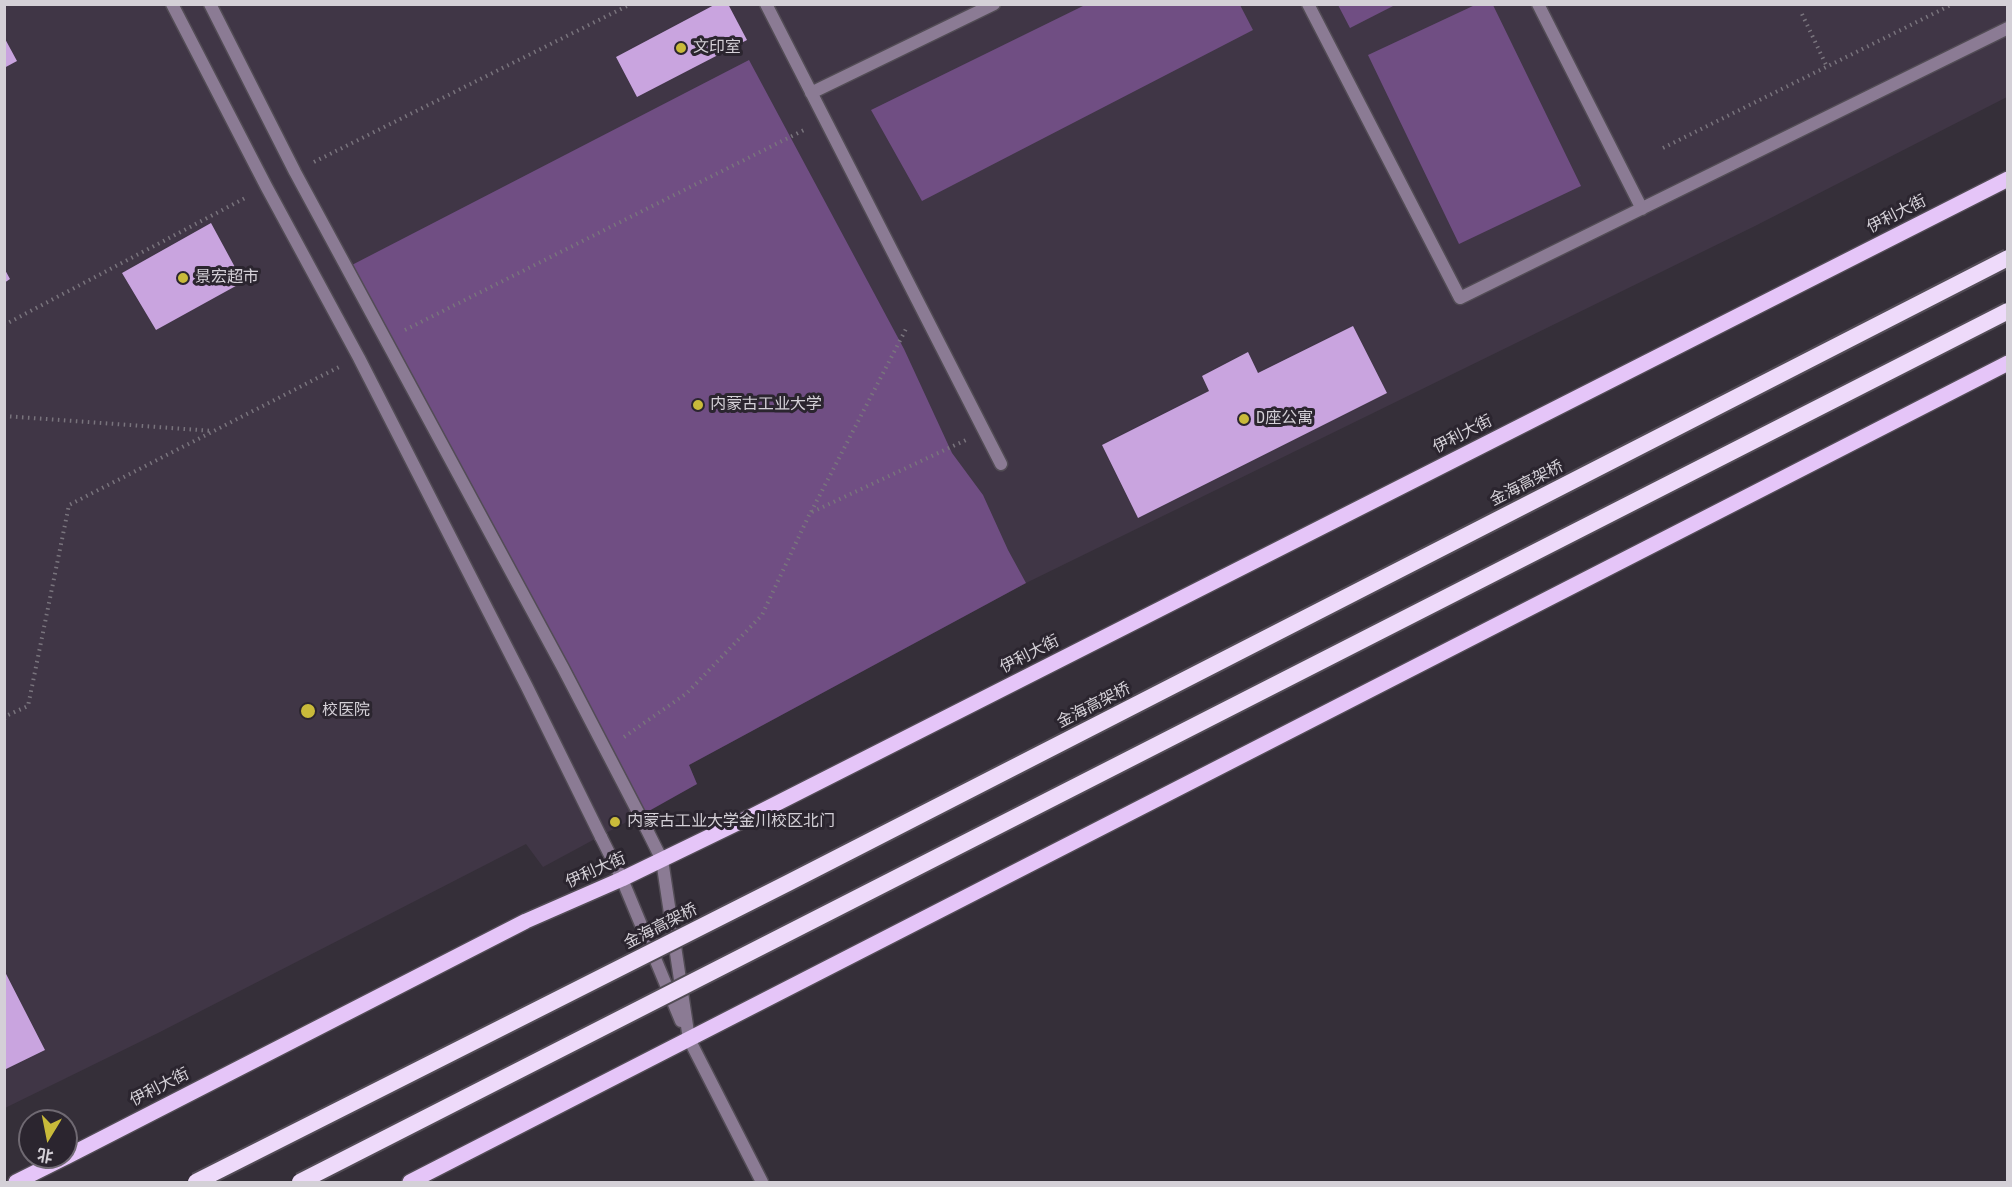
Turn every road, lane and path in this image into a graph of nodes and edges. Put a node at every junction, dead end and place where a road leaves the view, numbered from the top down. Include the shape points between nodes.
1 (172, 4) edge
2 (210, 4) edge
3 (631, 4) edge
4 (766, 4) edge
5 (994, 4) edge
6 (1308, 4) edge
7 (1538, 4) edge
8 (1953, 4) edge
9 (1802, 14) dead end
10 (2007, 28) edge
11 (1827, 67) junction
12 (812, 93) junction
13 (825, 119) junction
14 (1663, 148) dead end
15 (295, 171) junction
16 (2007, 179) edge
17 (266, 186) junction
18 (1642, 209) junction
19 (2007, 258) edge
20 (919, 304) junction
21 (2007, 311) edge
22 (4, 325) edge
23 (385, 340) junction
24 (359, 357) junction
25 (2007, 363) edge
26 (4, 416) edge
27 (214, 431) junction
28 (984, 432) junction
29 (1001, 464) dead end
30 (810, 513) junction
31 (4, 719) edge
32 (606, 749) junction
33 (662, 860) junction
34 (622, 879) junction
35 (689, 1039) junction
36 (78, 1151) edge
37 (42, 1169) edge
38 (16, 1182) edge
39 (196, 1182) edge
40 (300, 1182) edge
41 (410, 1182) edge
42 (762, 1182) edge

1 - 17 street
2 - 15 street
3 - 15 path
4 - 12 street
5 - 12 street
6 - 18 street via 1460,298
7 - 18 street
8 - 11 path
9 - 11 path
10 - 18 street
11 - 14 path
12 - 13 street
13 - 20 street
13 - 23 path
15 - 23 street
16 - 33 main road, 伊利大街
17 - 22 path
17 - 24 street
19 - 39 highway, 金海高架桥, bridge
20 - 28 street
20 - 30 path
21 - 40 highway, bridge
23 - 32 street
24 - 27 path
24 - 34 street
25 - 35 main road
26 - 27 path
27 - 31 path via 69,505 28,706
28 - 29 street
28 - 30 path
30 - 32 path via 762,615 687,693
32 - 33 street
33 - 34 main road, 伊利大街
33 - 35 street
34 - 35 street
34 - 36 main road, 伊利大街 via 526,921
35 - 41 main road
35 - 42 street
37 - 38 main road, 伊利大街

